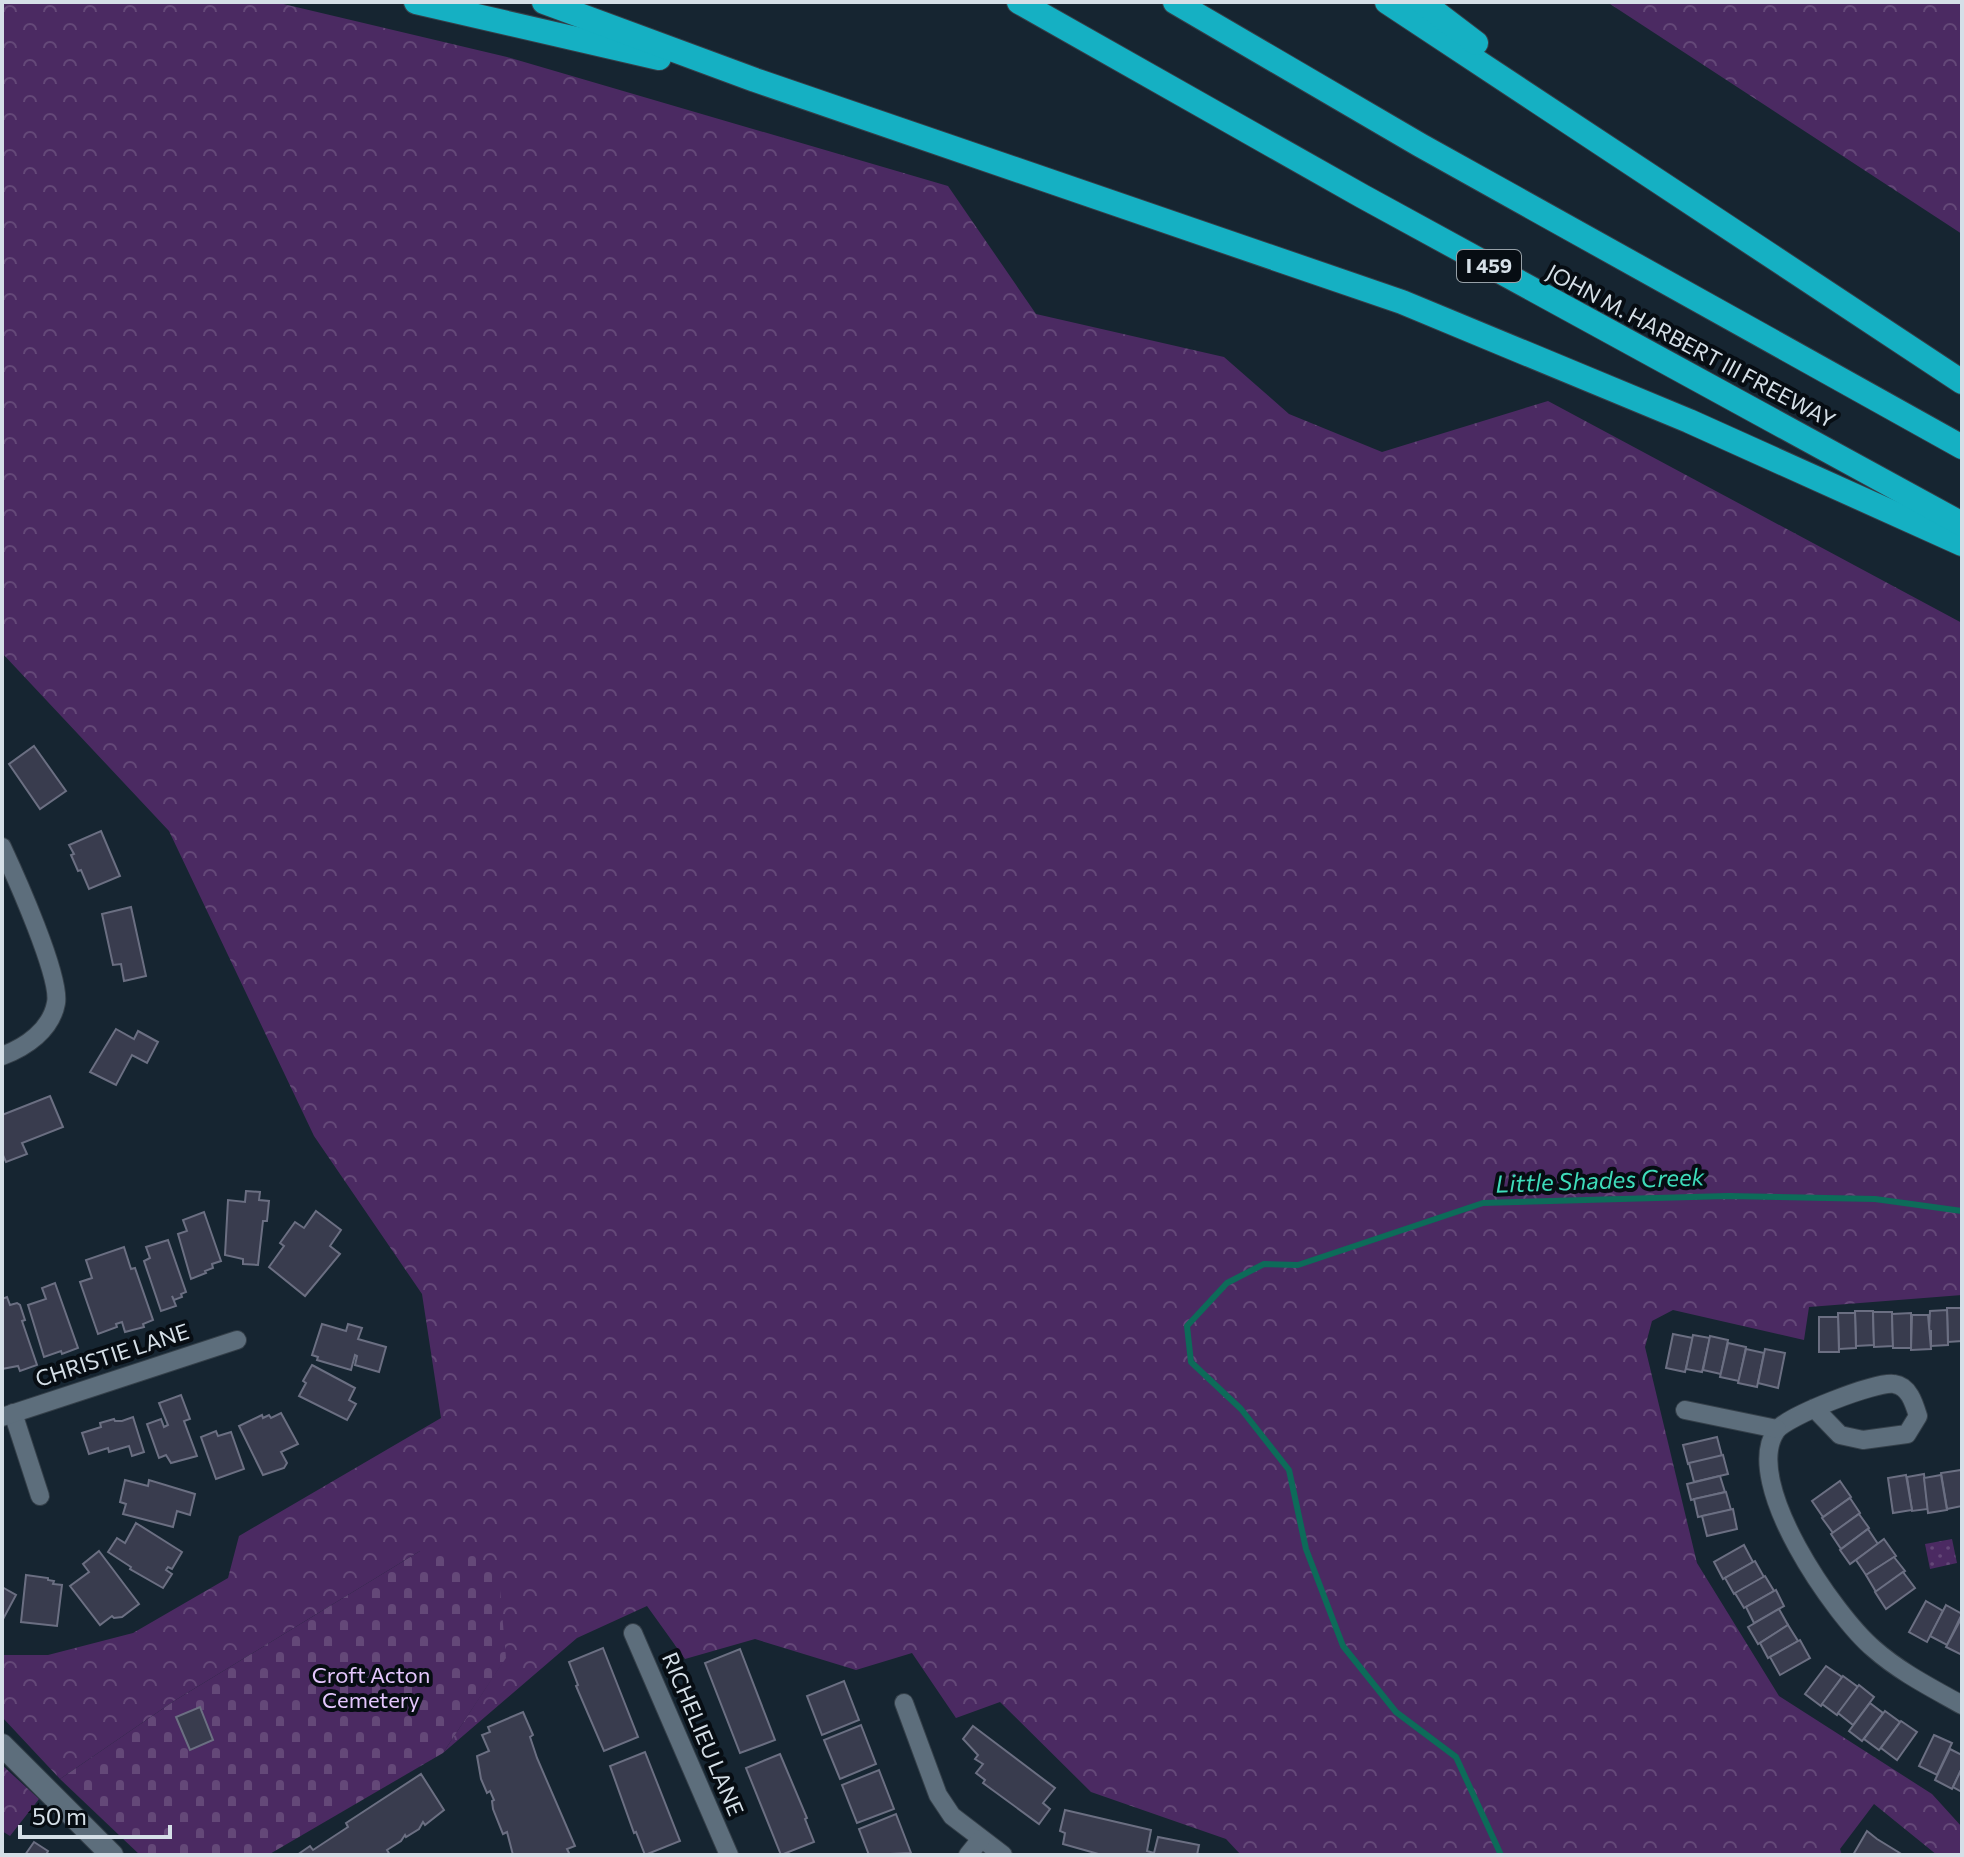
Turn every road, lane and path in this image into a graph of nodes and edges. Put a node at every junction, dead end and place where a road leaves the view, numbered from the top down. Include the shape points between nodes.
1 (416, 2) edge
2 (544, 2) edge
3 (1019, 2) edge
4 (1175, 2) edge
5 (1387, 2) edge
6 (1422, 2) edge
7 (755, 80) junction
8 (1673, 193) junction
9 (1962, 382) edge
10 (1962, 447) edge
11 (1962, 524) edge
12 (1962, 544) edge
13 (2, 847) edge
14 (2, 1056) edge
15 (237, 1340) dead end
16 (1814, 1408) junction
17 (1685, 1410) dead end
18 (8, 1415) edge
19 (1777, 1429) junction
20 (40, 1496) dead end
21 (633, 1633) dead end
22 (904, 1703) dead end
23 (1962, 1705) edge
24 (2, 1745) edge
25 (981, 1839) junction
26 (112, 1855) edge
27 (729, 1855) edge
28 (968, 1855) edge
29 (1003, 1855) edge

1 - 7 highway
2 - 7 highway
3 - 11 highway, JOHN M. HARBERT III FREEWAY / I 459 via 1348,189
4 - 10 highway, JOHN M. HARBERT III FREEWAY
5 - 8 highway
6 - 8 highway
7 - 12 highway via 1402,302 1689,421
8 - 9 highway
13 - 14 street via 57,986 56,1004 44,1029 22,1048
15 - 18 street, CHRISTIE LANE
16 - 16 street via 1893,1383 1905,1389 1918,1416 1907,1434 1863,1440 1840,1435
16 - 19 street
17 - 19 street
18 - 20 street
19 - 23 street via 1768,1450 1772,1481 1780,1512 1816,1582 1874,1649
21 - 27 street, RICHELIEU LANE
22 - 25 street via 938,1795 952,1816
24 - 26 street
25 - 28 street
25 - 29 street

